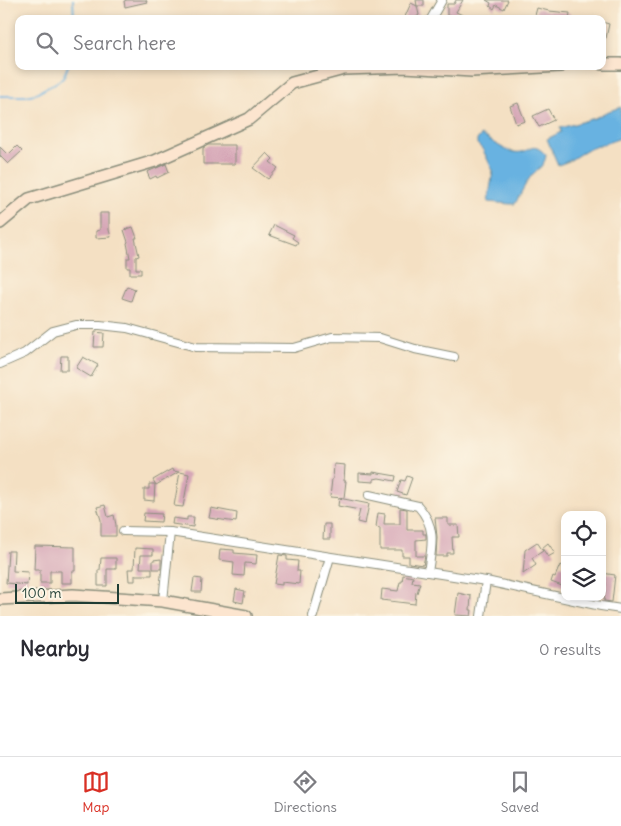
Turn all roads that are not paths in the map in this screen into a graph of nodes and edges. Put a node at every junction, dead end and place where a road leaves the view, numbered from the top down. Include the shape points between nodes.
1 (442, 0) edge
2 (434, 15) edge
3 (606, 64) edge
4 (621, 64) edge
5 (340, 70) edge
6 (455, 70) edge
7 (490, 70) edge
8 (0, 223) edge
9 (454, 358) dead end
10 (0, 364) edge
11 (369, 495) dead end
12 (123, 531) dead end
13 (170, 532) junction
14 (330, 557) junction
15 (428, 572) junction
16 (486, 581) junction
17 (0, 599) edge
18 (163, 601) junction
19 (621, 609) edge
20 (246, 616) edge
21 (313, 616) edge
22 (481, 616) edge

1 - 2 street
3 - 4 main road
5 - 8 main road via 292,83 249,119 155,161 29,199
6 - 7 main road
9 - 10 street via 380,338 332,337 294,348 196,347 127,328 76,325 53,330 24,353
11 - 15 street via 418,506 429,520 432,544
12 - 13 street
13 - 14 street
13 - 18 street
14 - 15 street
14 - 21 street
15 - 16 street
16 - 19 street
16 - 22 street
17 - 18 main road via 72,595
18 - 20 main road

